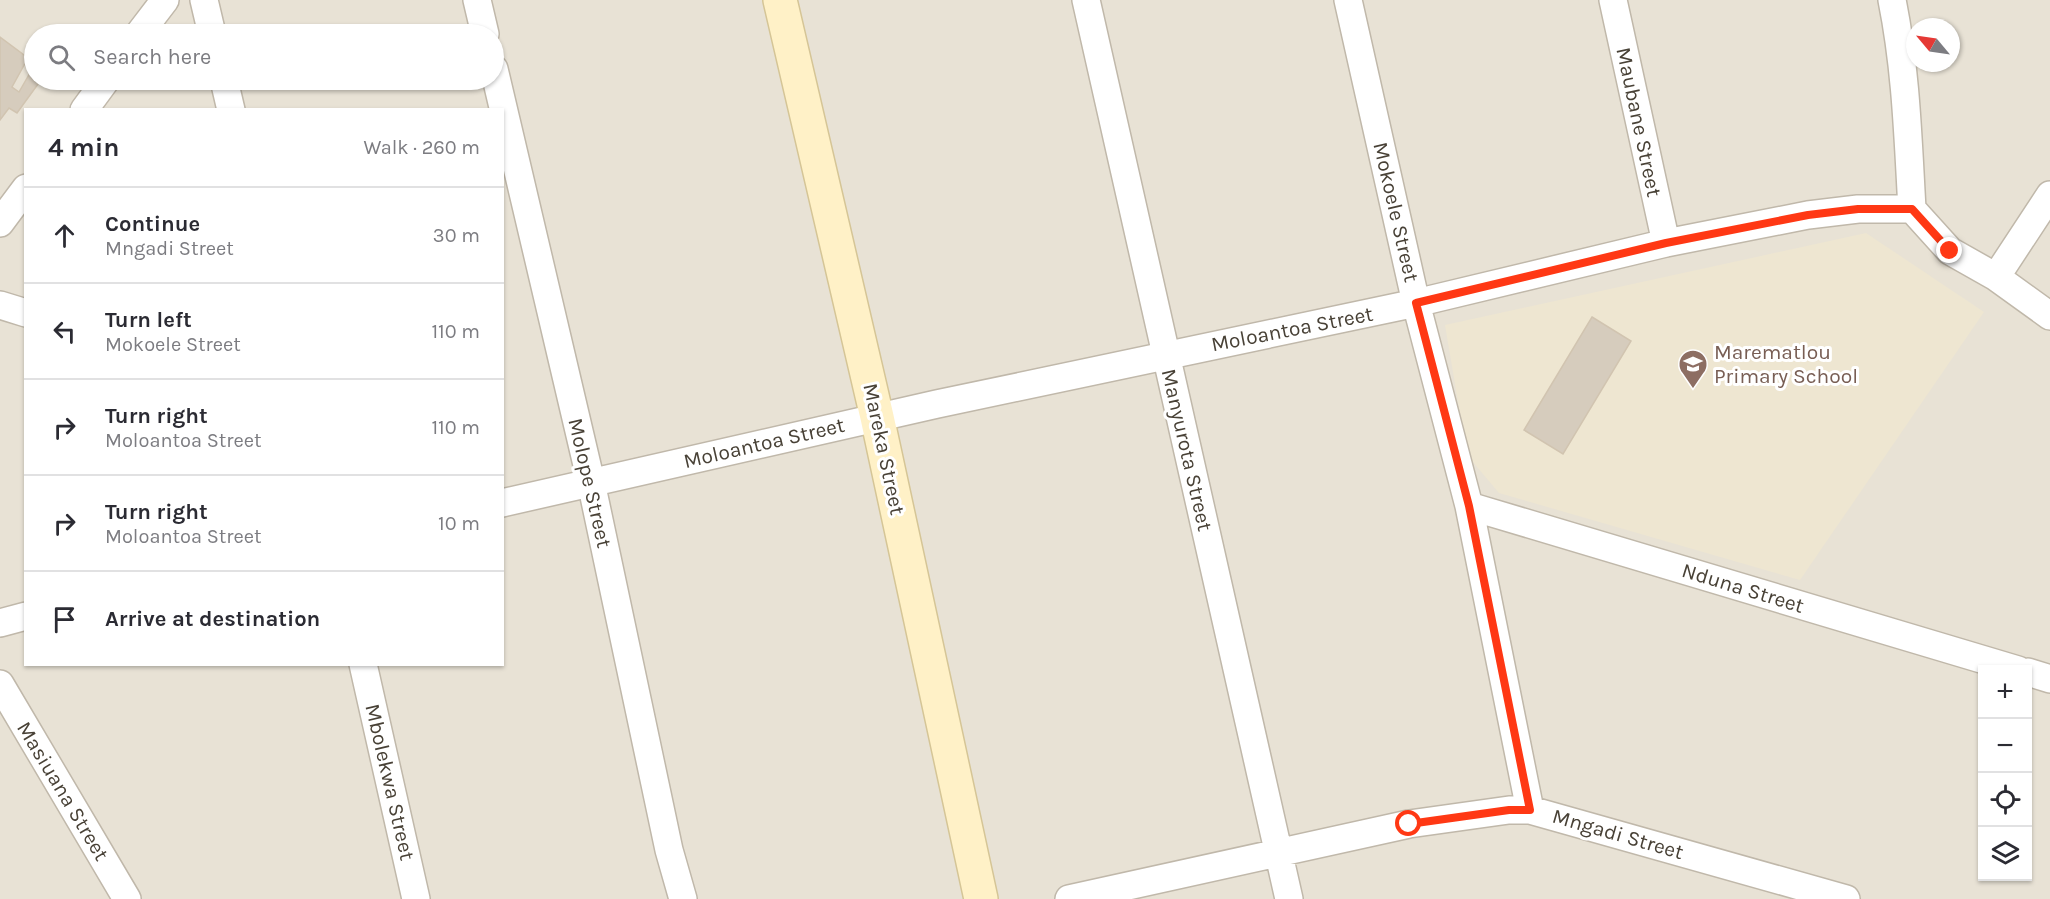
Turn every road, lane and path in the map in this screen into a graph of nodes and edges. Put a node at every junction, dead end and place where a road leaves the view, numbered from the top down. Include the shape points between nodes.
1 (165, 0) edge
2 (204, 0) edge
3 (477, 0) edge
4 (780, 0) edge
5 (1086, 0) edge
6 (1348, 0) edge
7 (1613, 0) edge
8 (1892, 0) edge
9 (147, 24) edge
10 (210, 24) edge
11 (483, 24) edge
12 (99, 90) edge
13 (226, 90) edge
14 (499, 90) edge
15 (85, 108) edge
16 (231, 108) edge
17 (503, 108) edge
18 (504, 112) edge
19 (24, 191) edge
20 (2050, 195) edge
21 (1912, 209) junction
22 (0, 223) edge
23 (1666, 243) junction
24 (1996, 277) junction
25 (1416, 303) junction
26 (0, 305) edge
27 (24, 311) edge
28 (2050, 316) edge
29 (1165, 354) junction
30 (877, 417) junction
31 (591, 482) junction
32 (504, 503) edge
33 (1469, 506) junction
34 (24, 617) edge
35 (0, 623) edge
36 (2005, 665) edge
37 (363, 666) edge
38 (2032, 673) edge
39 (2050, 679) edge
40 (0, 684) edge
41 (1530, 810) junction
42 (1278, 854) junction
43 (127, 899) edge
44 (416, 899) edge
45 (683, 899) edge
46 (981, 899) edge
47 (1069, 899) edge
48 (1289, 899) edge
49 (1845, 899) edge

1 - 9 street
2 - 10 street
3 - 11 street
4 - 30 street, Mareka Street
5 - 29 street, Manyurota Street
6 - 25 street, Mokoele Street
7 - 23 street, Maubane Street
8 - 21 street via 1899,36
12 - 15 street
13 - 16 street
14 - 17 street, Molope Street
18 - 31 street, Molope Street
19 - 22 street
20 - 24 street
21 - 23 street, Moloantoa Street via 1858,209 1808,215
21 - 24 street via 1950,251
23 - 25 street, Moloantoa Street
24 - 28 street
25 - 29 street, Moloantoa Street
25 - 33 street, Mokoele Street
26 - 27 street
29 - 30 street, Moloantoa Street
29 - 42 street, Manyurota Street
30 - 31 street, Moloantoa Street
30 - 46 street, Mareka Street
31 - 32 street, Moloantoa Street
31 - 45 street, Molope Street via 669,850
33 - 36 street, Nduna Street
33 - 41 street, Mokoele Street
34 - 35 street
37 - 44 street, Mbolekwa Street
38 - 39 street
40 - 43 street, Masiuana Street
41 - 42 street, Mngadi Street via 1409,824
41 - 49 street, Mngadi Street
42 - 47 street, Mngadi Street
42 - 48 street, Manyurota Street

